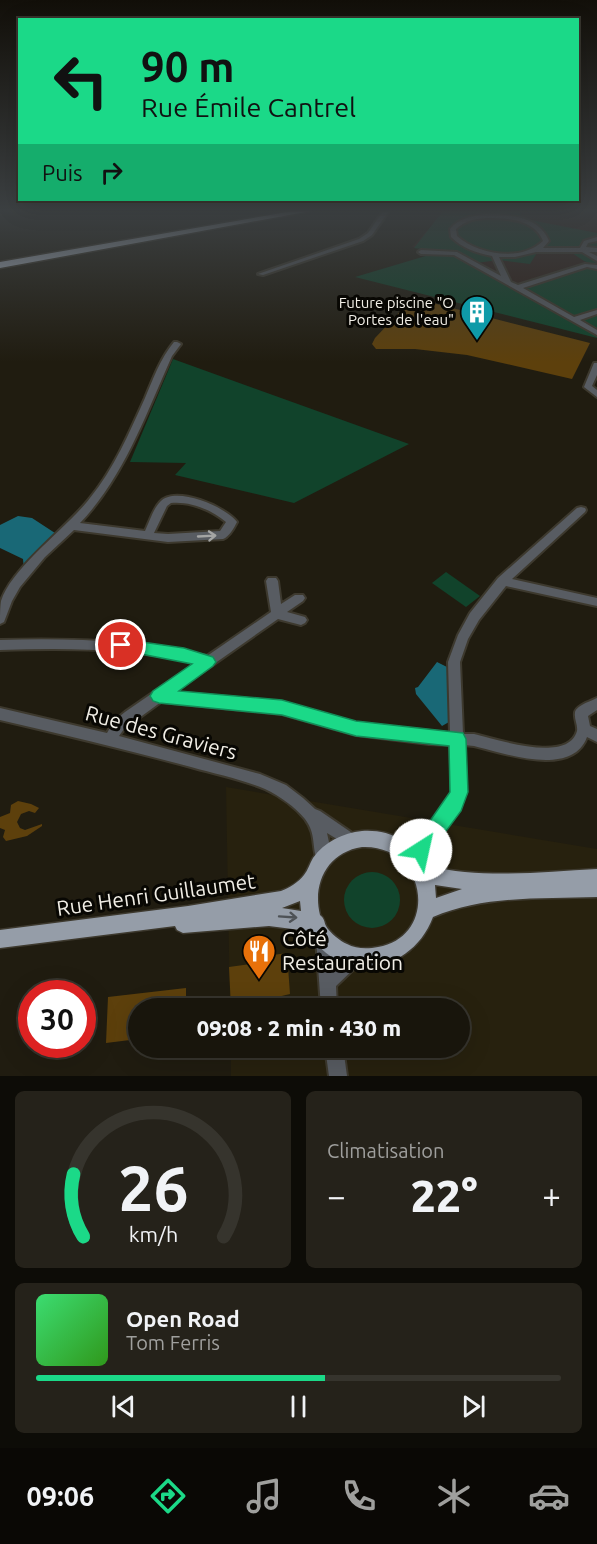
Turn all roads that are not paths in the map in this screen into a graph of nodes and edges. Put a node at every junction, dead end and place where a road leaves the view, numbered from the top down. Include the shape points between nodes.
1 (22, 261) edge
2 (299, 261) edge
3 (469, 261) edge
4 (497, 261) edge
5 (0, 265) edge
6 (597, 267) edge
7 (261, 274) dead end
8 (508, 284) junction
9 (518, 288) junction
10 (597, 312) edge
11 (573, 320) junction
12 (597, 333) edge
13 (177, 344) dead end
14 (597, 365) edge
15 (597, 393) edge
16 (581, 510) dead end
17 (71, 526) junction
18 (148, 536) junction
19 (272, 581) dead end
20 (502, 581) junction
21 (298, 598) dead end
22 (597, 602) edge
23 (277, 614) junction
24 (0, 619) edge
25 (301, 621) dead end
26 (0, 645) edge
27 (208, 662) junction
28 (159, 696) junction
29 (597, 704) edge
30 (0, 714) edge
31 (584, 729) junction
32 (597, 736) edge
33 (457, 739) junction
34 (110, 740) junction
35 (304, 809) junction
36 (444, 817) junction
37 (350, 840) junction
38 (395, 846) junction
39 (322, 857) junction
40 (418, 869) junction
41 (597, 878) edge
42 (312, 880) junction
43 (597, 888) edge
44 (427, 911) junction
45 (320, 929) junction
46 (0, 939) edge
47 (0, 946) edge
48 (355, 956) junction
49 (326, 984) junction
50 (328, 998) edge
51 (336, 1058) edge
52 (338, 1076) edge

1 - 5 highway
2 - 7 street
3 - 8 street
4 - 8 street
6 - 9 street via 587,265
8 - 9 street
9 - 11 street
10 - 11 street
11 - 12 street
13 - 17 street via 168,355 124,450 96,498
14 - 15 street via 588,387
16 - 20 street
17 - 18 street
17 - 24 street via 15,587
18 -> 18 street via 223,535 232,522 219,512 173,498 165,500
19 - 23 street
20 - 22 street
20 - 33 street via 457,649
21 - 23 street
23 - 25 street
23 - 27 street
26 - 27 street via 137,646
27 - 28 street
28 - 33 street via 282,708 356,729
28 - 34 street via 119,725
29 - 31 street via 581,713
30 - 34 street, Rue des Graviers
31 - 32 street
31 - 33 street via 579,742 553,755
33 - 36 street via 459,792
34 - 35 street, Rue des Graviers via 265,782
35 - 37 street
35 - 39 street via 321,831
36 - 38 street via 412,843
36 - 40 street via 421,850
37 - 38 main road via 375,838
37 - 39 main road
38 - 40 main road
39 - 42 main road
40 - 41 main road via 445,880 478,882
40 - 44 main road via 427,895
42 - 45 main road via 310,902
42 - 46 main road, Rue Henri Guillaumet via 281,900
43 - 44 main road via 497,893 454,899
44 - 48 main road via 418,934 396,953 376,959
47 -> 45 main road, Rue Henri Guillaumet via 277,916 300,918
45 - 48 main road via 333,944
45 - 49 street
48 - 49 street
49 - 50 street
51 - 52 street

